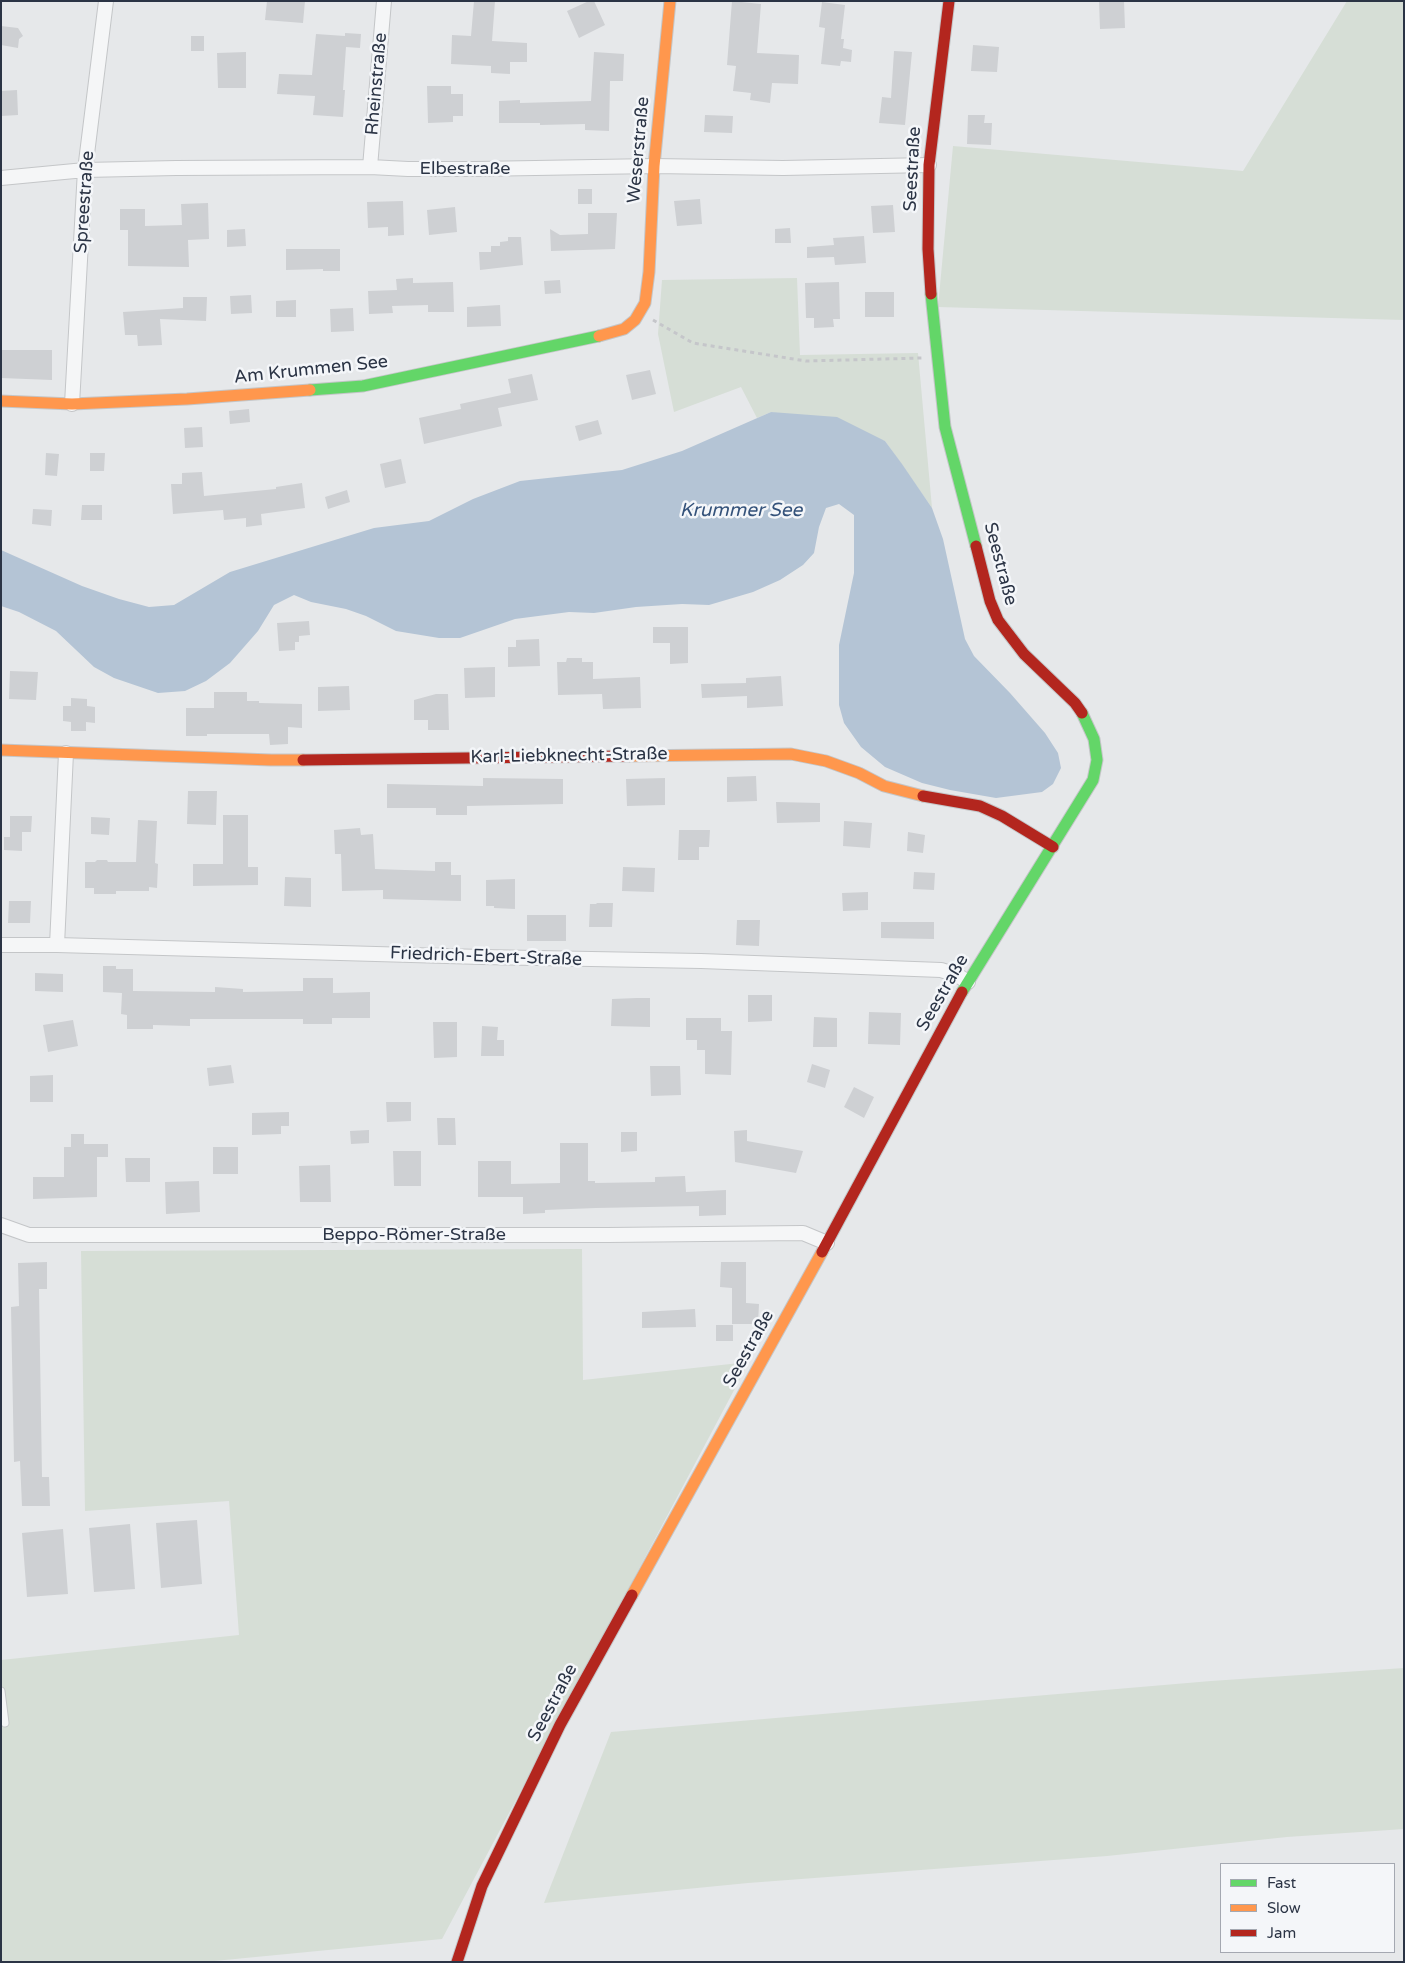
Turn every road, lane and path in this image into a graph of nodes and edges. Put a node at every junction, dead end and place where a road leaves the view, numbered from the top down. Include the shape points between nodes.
1 (106, 1) edge
2 (384, 1) edge
3 (670, 1) edge
4 (949, 1) edge
5 (929, 165) junction
6 (370, 166) junction
7 (654, 166) junction
8 (85, 170) junction
9 (1, 178) edge
10 (643, 307) junction
11 (922, 358) dead end
12 (1, 401) edge
13 (72, 404) junction
14 (1, 750) edge
15 (66, 753) junction
16 (1053, 847) junction
17 (57, 944) junction
18 (1, 945) edge
19 (968, 982) junction
20 (1, 1225) edge
21 (827, 1243) junction
22 (1, 1691) edge
23 (5, 1723) dead end
24 (457, 1962) edge

1 - 8 street, Spreestraße
2 - 6 street, Rheinstraße
3 - 7 street, Weserstraße
4 - 5 street, Seestraße
5 - 7 street, Elbestraße
5 - 16 street, Seestraße via 928,248 944,419 990,601 1011,639 1076,704 1094,739 1097,760 1093,780
6 - 7 street, Elbestraße via 476,169
6 - 8 street, Elbestraße
7 - 10 street, Weserstraße via 649,272
8 - 9 street, Elbestraße
8 - 13 street, Spreestraße
10 - 11 path via 666,328 693,343 806,361
10 - 13 street, Am Krummen See via 635,320 612,333 364,386
12 - 13 street, Am Krummen See
14 - 15 street, Karl-Liebknecht-Straße
15 - 16 street, Karl-Liebknecht-Straße via 271,760 791,754 826,761 884,786 980,806
15 - 17 street
16 - 19 street, Seestraße
17 - 18 street, Friedrich-Ebert-Straße
17 - 19 street, Friedrich-Ebert-Straße via 941,970
19 - 21 street, Seestraße
20 - 21 street, Beppo-Römer-Straße via 29,1235 802,1233
21 - 24 street, Seestraße via 560,1725 482,1886
22 - 23 lane

